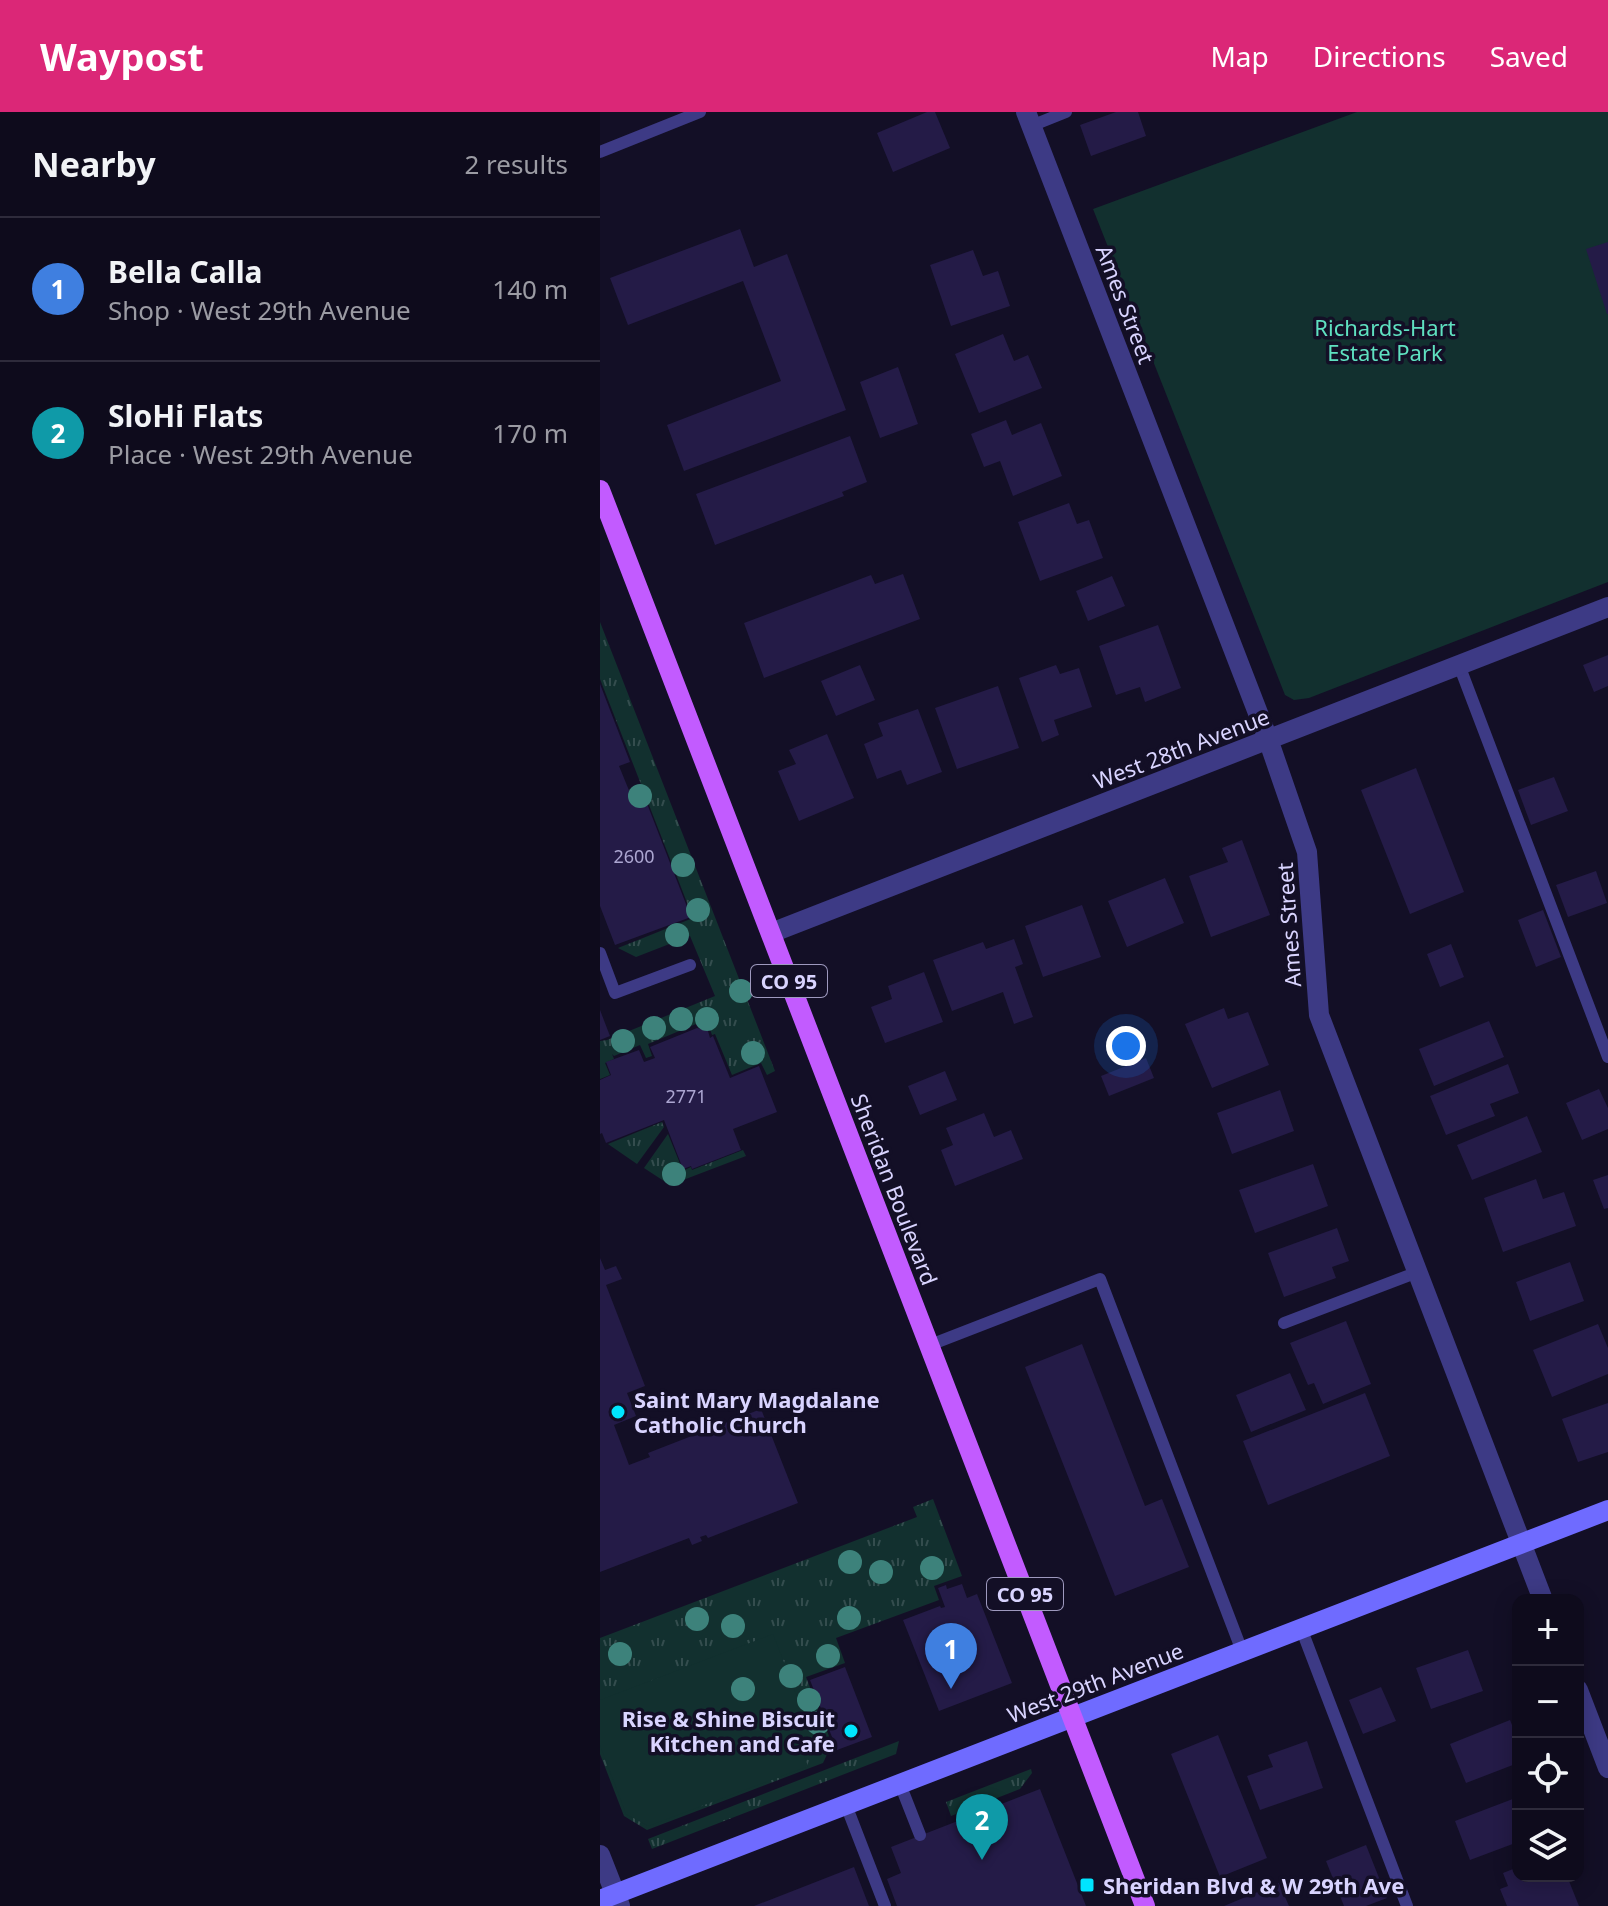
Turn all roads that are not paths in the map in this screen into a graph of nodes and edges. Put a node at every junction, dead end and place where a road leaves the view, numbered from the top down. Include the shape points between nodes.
1 (700, 112) edge
2 (1066, 112) edge
3 (1028, 119) edge
4 (600, 152) edge
5 (600, 490) edge
6 (1608, 607) edge
7 (1459, 665) junction
8 (1268, 739) junction
9 (771, 933) junction
10 (600, 953) edge
11 (690, 965) dead end
12 (1608, 1057) edge
13 (1418, 1272) junction
14 (1284, 1323) dead end
15 (930, 1345) junction
16 (1608, 1510) edge
17 (1522, 1543) junction
18 (1541, 1594) edge
19 (1301, 1628) junction
20 (1242, 1651) junction
21 (1584, 1706) edge
22 (1073, 1717) junction
23 (1608, 1768) edge
24 (900, 1784) junction
25 (846, 1805) junction
26 (920, 1835) dead end
27 (600, 1855) edge
28 (612, 1900) edge
29 (885, 1906) edge
30 (1145, 1906) edge
31 (1407, 1906) edge

1 - 4 lane
2 - 3 lane
3 - 8 street, Ames Street
5 - 9 main road, Sheridan Boulevard / CO 95
6 - 7 street, West 28th Avenue
7 - 8 street, West 28th Avenue
7 - 12 lane
8 - 9 street, West 28th Avenue
8 - 13 street, Ames Street via 1307,852 1319,1015
9 - 15 main road, Sheridan Boulevard / CO 95
10 - 11 lane via 615,993
13 - 14 lane
13 - 17 street, Ames Street
15 - 20 lane via 1100,1279
15 - 22 main road, Sheridan Boulevard / CO 95
16 - 17 street, West 29th Avenue
17 - 18 street, Ames Street
17 - 19 street, West 29th Avenue
19 - 20 street, West 29th Avenue
19 - 31 lane
20 - 22 street, West 29th Avenue
21 - 23 street
22 - 24 street, West 29th Avenue
22 - 30 main road, Sheridan Boulevard / CO 95
24 - 25 street, West 29th Avenue
24 - 26 lane
25 - 28 street, West 29th Avenue
25 - 29 lane
27 - 28 street

